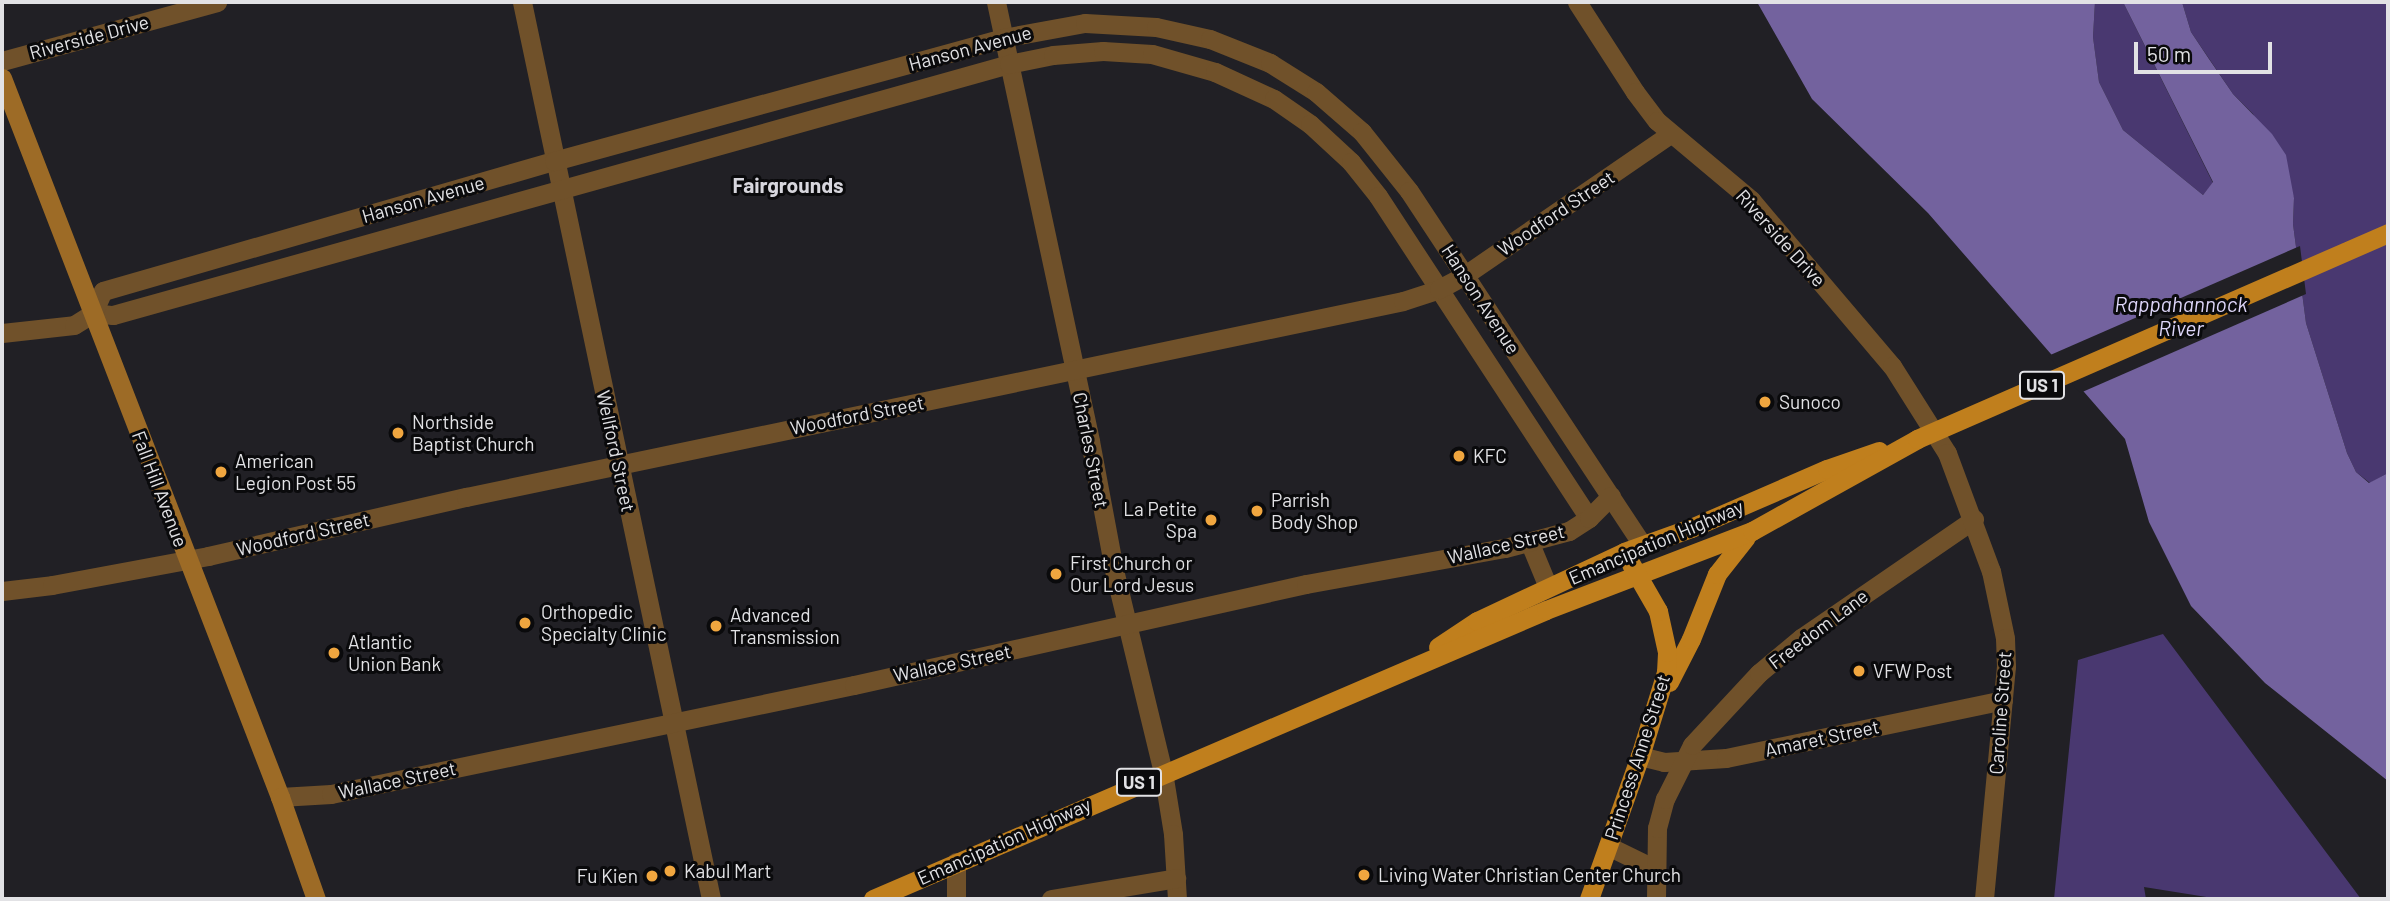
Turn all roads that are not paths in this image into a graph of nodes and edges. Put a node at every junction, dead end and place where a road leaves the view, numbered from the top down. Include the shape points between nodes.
1 (217, 2) edge
2 (522, 2) edge
3 (996, 2) edge
4 (1577, 2) edge
5 (1003, 38) junction
6 (2, 61) edge
7 (1009, 64) junction
8 (2, 78) edge
9 (1670, 134) junction
10 (554, 161) junction
11 (560, 190) junction
12 (2388, 233) edge
13 (1465, 275) junction
14 (1439, 289) junction
15 (93, 313) junction
16 (2, 333) edge
17 (1075, 371) junction
18 (1917, 439) junction
19 (1947, 453) joint
20 (619, 465) junction
21 (1611, 496) junction
22 (1588, 518) junction
23 (1974, 519) junction
24 (1752, 531) junction
25 (1529, 541) junction
26 (1643, 545) junction
27 (1624, 552) junction
28 (187, 559) junction
29 (1638, 575) junction
30 (1548, 587) junction
31 (2, 591) edge
32 (1127, 625) junction
33 (1407, 670) junction
34 (1660, 698) junction
35 (2003, 699) junction
36 (672, 722) junction
37 (1640, 756) junction
38 (1681, 761) junction
39 (1163, 772) junction
40 (280, 797) junction
41 (1608, 846) junction
42 (956, 862) junction
43 (1655, 869) junction
44 (1176, 877) junction
45 (317, 899) edge
46 (711, 899) edge
47 (873, 899) edge
48 (956, 899) edge
49 (1051, 899) edge
50 (1177, 899) edge
51 (1589, 899) edge
52 (1656, 899) edge
53 (1984, 899) edge

1 - 6 street, Riverside Drive
2 - 10 street, Wellford Street
3 - 5 street, Charles Street
4 - 9 street, Riverside Drive via 1635,92
5 - 7 street, Charles Street
5 - 10 street, Hanson Avenue
5 - 13 street, Hanson Avenue via 1085,23 1141,25 1210,39 1270,63 1316,92 1362,132 1409,191
7 - 11 street, Hanson Avenue
7 - 14 street, Hanson Avenue via 1103,51 1152,54 1254,88 1310,124 1351,162
7 - 17 street, Charles Street
8 - 15 main road, Fall Hill Avenue
9 - 13 street, Woodford Street
9 - 19 street, Riverside Drive via 1715,168 1769,220 1892,366
10 - 11 street, Wellford Street
10 - 15 street, Hanson Avenue via 103,291
11 - 15 street, Hanson Avenue via 113,315
11 - 20 street, Wellford Street
12 - 18 main road, Emancipation Highway / US 1, bridge
13 - 14 street, Woodford Street
13 - 21 street, Hanson Avenue
14 - 17 street, Woodford Street via 1403,301
14 - 22 street, Hanson Avenue
15 - 16 street, Hanson Avenue via 71,326
15 - 28 main road, Fall Hill Avenue
17 - 20 street, Woodford Street
17 - 32 street, Charles Street
18 - 24 main road, Emancipation Highway / US 1
18 - 26 main road, Emancipation Highway / US 1 via 1827,469
19 - 23 street, Caroline Street
20 - 28 street, Woodford Street
20 - 36 street, Wellford Street
21 - 22 street, Wallace Street
21 - 26 street, Hanson Avenue
22 - 25 street, Wallace Street via 1569,531
23 - 35 street, Caroline Street via 2001,604 2006,638
23 - 38 street, Freedom Lane via 1801,638 1728,704
24 - 29 main road, Emancipation Highway / US 1
24 - 34 main road via 1717,574 1691,639
25 - 30 street
25 - 32 street, Wallace Street via 1306,584
26 - 27 main road, Emancipation Highway / US 1
27 - 29 main road
27 - 30 main road, Emancipation Highway / US 1
28 - 31 street, Woodford Street
28 - 40 main road, Fall Hill Avenue
29 - 33 main road, Emancipation Highway / US 1
29 - 34 main road, Princess Anne Street via 1664,629 1666,672
30 - 33 main road, Emancipation Highway / US 1 via 1477,621
32 - 36 street, Wallace Street
32 - 39 street, Charles Street
33 - 39 main road, Emancipation Highway / US 1
34 - 37 main road, Princess Anne Street
35 - 38 street, Amaret Street via 1726,758
35 - 53 street, Caroline Street
36 - 40 street, Wallace Street via 331,794
36 - 46 street, Wellford Street
37 - 38 street, Amaret Street
37 - 41 main road, Princess Anne Street
38 - 43 street, Freedom Lane via 1660,818
39 - 42 main road, Emancipation Highway / US 1
39 - 44 street, Charles Street
40 - 45 main road, Fall Hill Avenue
41 - 43 street
41 - 51 main road, Princess Anne Street
42 - 47 main road, Emancipation Highway / US 1
42 - 48 street
43 - 52 street, Freedom Lane
44 - 49 street
44 - 50 street, Charles Street

